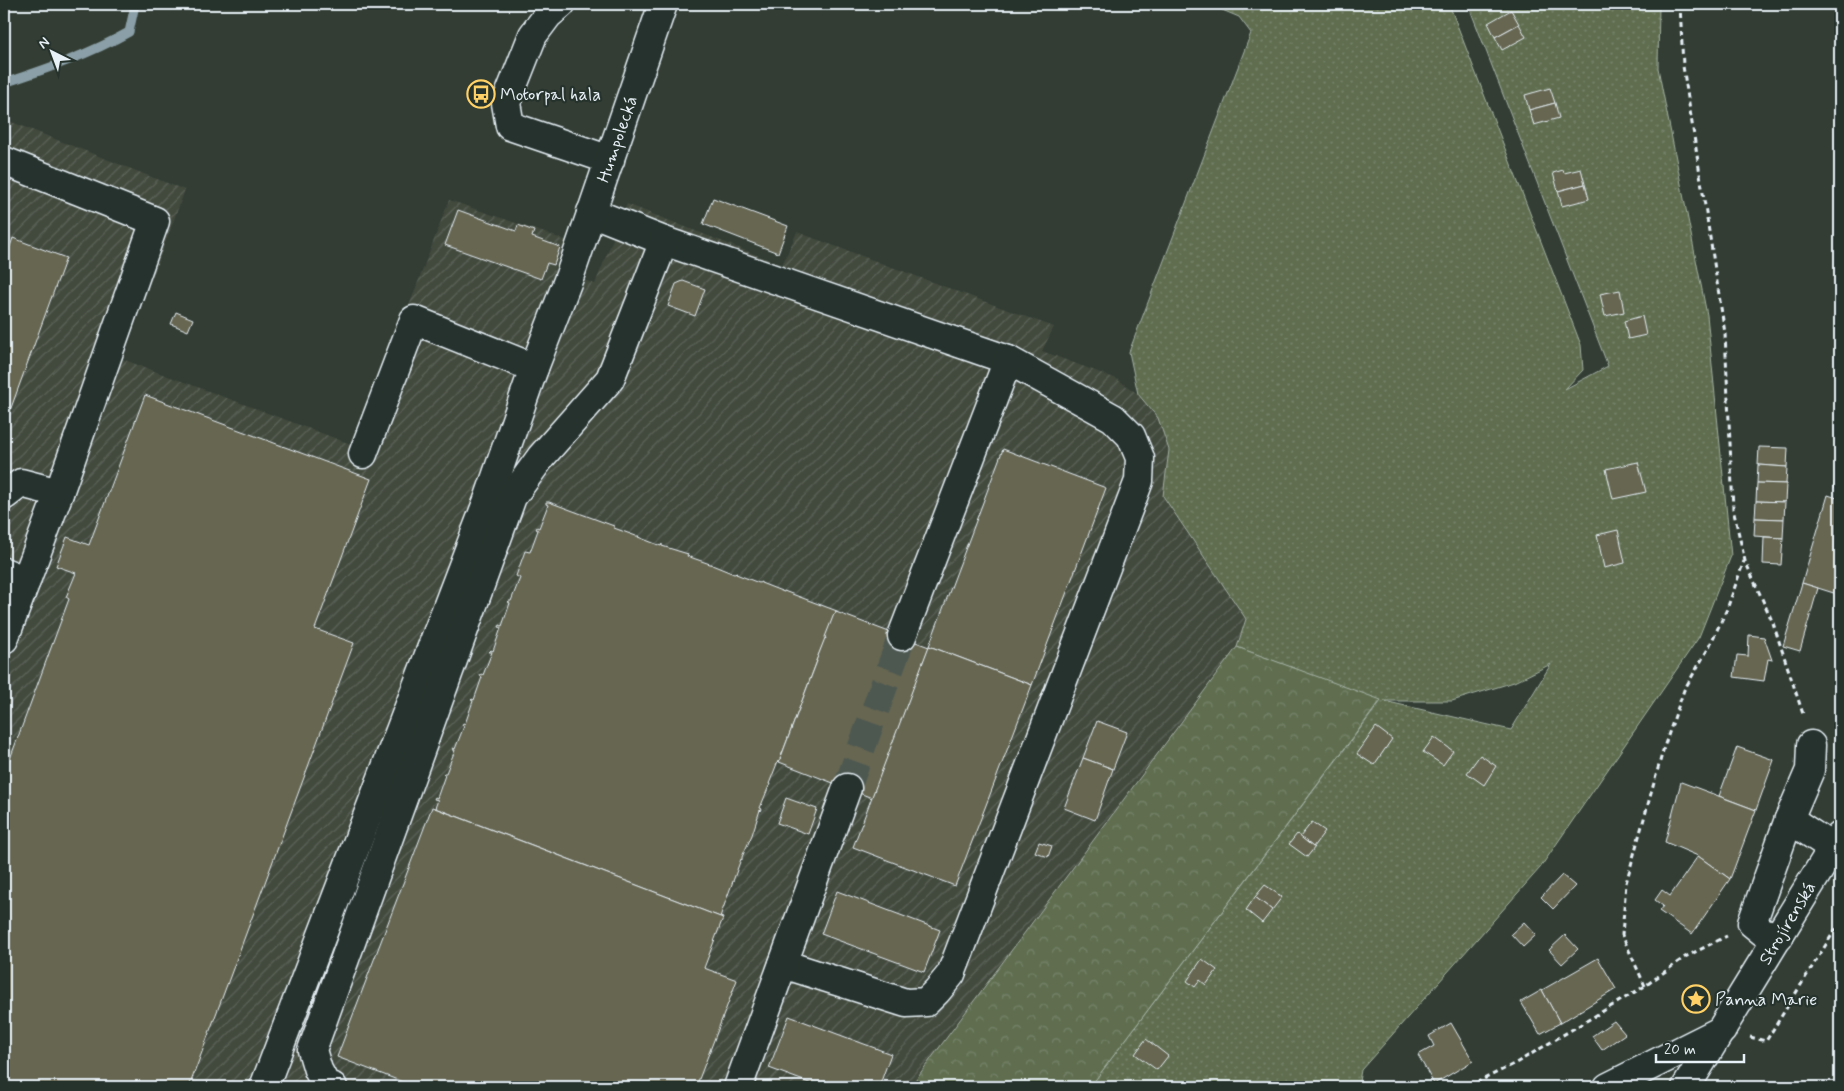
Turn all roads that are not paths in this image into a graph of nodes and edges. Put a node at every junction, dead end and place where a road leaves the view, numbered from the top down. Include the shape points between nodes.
1 (561, 4) edge
2 (663, 4) edge
3 (610, 160) junction
4 (4, 161) edge
5 (591, 212) junction
6 (664, 241) junction
7 (1008, 360) junction
8 (534, 368) junction
9 (363, 454) dead end
10 (59, 493) junction
11 (4, 496) edge
12 (15, 577) edge
13 (902, 636) tunnel mouth
14 (4, 639) edge
15 (1811, 745) road end
16 (847, 788) tunnel mouth
17 (1789, 819) junction
18 (1837, 842) edge
19 (1779, 937) junction
20 (783, 964) junction
21 (1722, 1030) junction
22 (264, 1087) edge
23 (333, 1087) edge
24 (738, 1087) edge
25 (1608, 1087) edge
26 (1686, 1087) edge

1 - 3 street via 533,35 506,103 510,126
2 - 3 street, Humpolecká
3 - 5 street, Humpolecká
4 - 10 street via 155,221
5 - 6 street
5 - 8 street, Humpolecká
6 - 7 street
6 - 23 street via 610,380 541,457 512,497 312,1050 326,1085
7 - 13 street
7 - 20 street via 1113,418 1131,436 1140,458 1139,481 951,974 926,1002 906,1003
8 - 9 street via 414,320
8 - 22 street, Humpolecká via 488,500
10 - 11 street via 21,483
10 - 12 street
12 - 14 street
15 - 17 street via 1810,770
16 - 20 street
17 - 18 street
17 - 19 street via 1752,923 1763,932
18 - 19 street, Strojírenská
19 - 21 street, Strojírenská
20 - 24 street
21 - 25 street
21 - 26 street, Strojírenská

